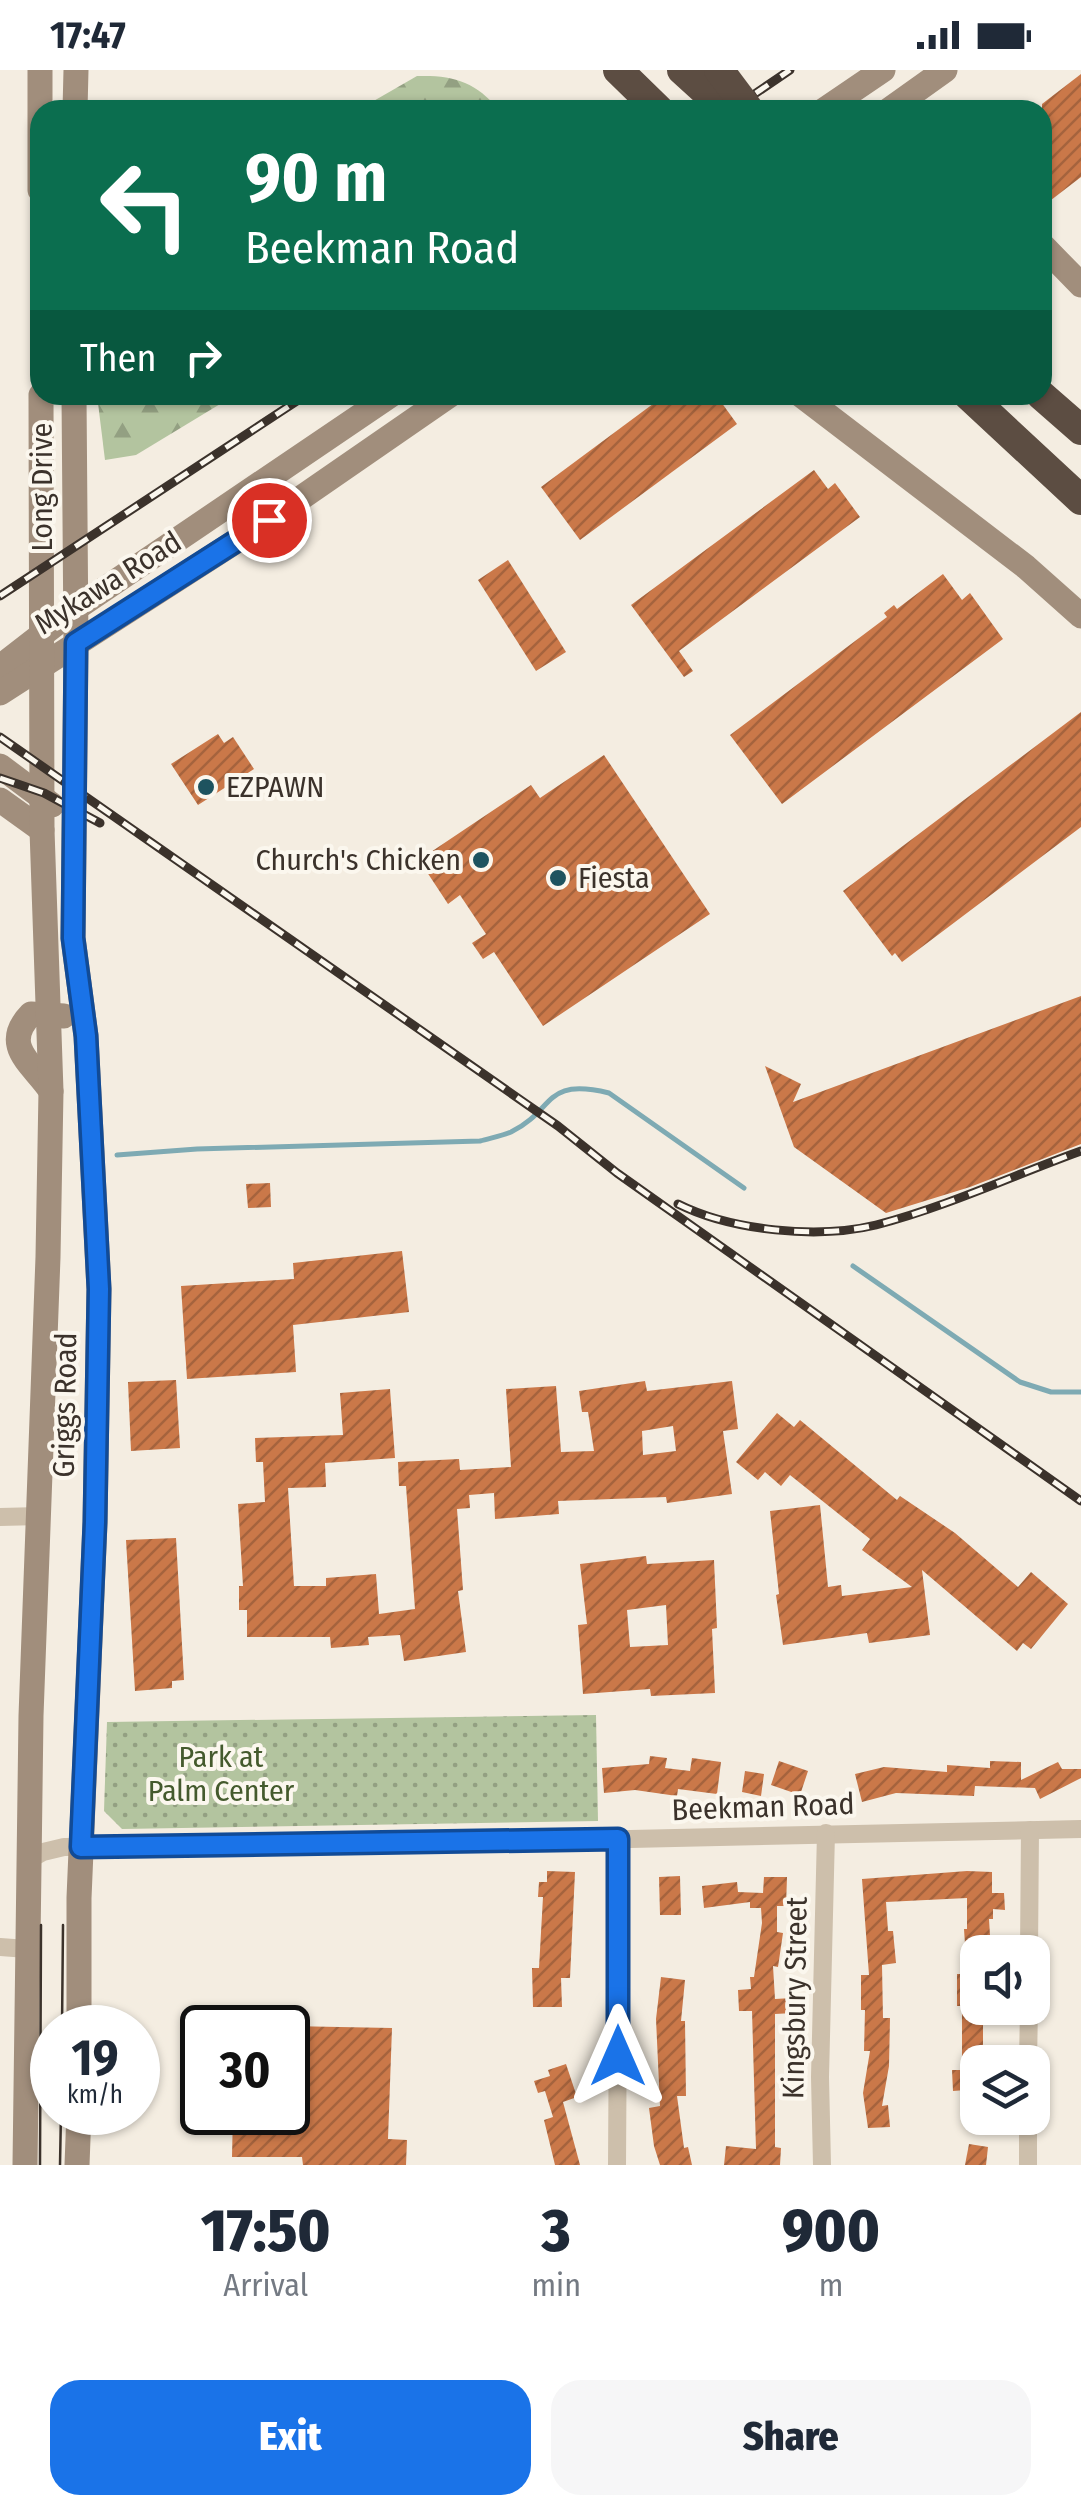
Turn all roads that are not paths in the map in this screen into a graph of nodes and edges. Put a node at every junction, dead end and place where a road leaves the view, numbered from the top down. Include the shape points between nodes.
1 (40, 70) edge
2 (76, 70) edge
3 (600, 70) edge
4 (618, 70) edge
5 (682, 70) edge
6 (719, 70) edge
7 (883, 70) edge
8 (945, 70) edge
9 (859, 87) junction
10 (40, 100) edge
11 (75, 100) edge
12 (648, 100) edge
13 (649, 100) edge
14 (715, 100) edge
15 (741, 100) edge
16 (839, 100) edge
17 (895, 100) edge
18 (910, 100) edge
19 (1052, 255) edge
20 (1081, 284) edge
21 (41, 405) edge
22 (74, 405) edge
23 (376, 405) edge
24 (435, 405) edge
25 (814, 405) edge
26 (979, 405) edge
27 (1052, 405) edge
28 (1081, 430) edge
29 (325, 438) junction
30 (344, 468) junction
31 (249, 489) junction
32 (1081, 500) edge
33 (269, 520) junction
34 (75, 609) junction
35 (1081, 616) edge
36 (40, 634) junction
37 (76, 643) junction
38 (40, 664) junction
39 (0, 667) edge
40 (0, 693) edge
41 (0, 766) edge
42 (43, 799) junction
43 (0, 800) edge
44 (72, 819) junction
45 (42, 830) junction
46 (48, 1015) junction
47 (86, 1036) junction
48 (50, 1091) junction
49 (40, 1516) junction
50 (0, 1517) edge
51 (1030, 1830) junction
52 (1081, 1830) edge
53 (826, 1833) junction
54 (618, 1839) junction
55 (81, 1847) junction
56 (28, 1860) junction
57 (1029, 1935) edge
58 (0, 1947) edge
59 (28, 1949) junction
60 (79, 2005) edge
61 (78, 2135) edge
62 (1028, 2135) edge
63 (24, 2165) edge
64 (77, 2165) edge
65 (617, 2165) edge
66 (822, 2165) edge
67 (1028, 2165) edge

1 - 10 main road
2 - 11 main road
3 - 12 highway
4 - 13 highway
5 - 14 highway
6 - 15 highway, bridge
7 - 9 main road
8 - 18 main road
9 - 16 main road
9 - 17 main road via 886,91
19 - 20 main road
21 - 36 main road, Long Drive
22 - 34 main road, Long Drive
23 - 29 main road, Mykawa Road
24 - 30 main road, Mykawa Road
25 - 35 main road
26 - 32 highway
27 - 28 highway
29 - 30 main road
29 - 31 main road, Mykawa Road
30 - 33 main road, Mykawa Road
31 - 33 main road
31 - 34 main road, Mykawa Road
33 - 37 main road, Mykawa Road
34 - 36 main road, Mykawa Road
34 - 37 main road, Long Drive
36 - 38 main road, Long Drive
36 - 39 main road, Mykawa Road
37 - 38 main road, Mykawa Road
37 - 44 main road, Long Drive
38 - 40 main road, Mykawa Road
38 - 42 main road, Long Drive
41 - 42 main road
42 - 44 main road
42 - 45 main road, Griggs Road
43 - 45 main road
44 - 47 main road, Griggs Road via 73,938
45 - 46 main road, Griggs Road
46 - 47 main road via 62,1015
46 - 48 main road, Griggs Road
46 - 48 main road via 31,1014 11,1040 14,1054
47 - 55 main road, Griggs Road via 99,1380
48 - 49 main road, Griggs Road
49 - 50 street
49 - 56 main road, Griggs Road
51 - 52 street, Beekman Road
51 - 53 street, Beekman Road
51 - 57 street
53 - 54 street, Beekman Road
53 - 66 street, Kingsbury Street
54 - 55 street, Beekman Road
54 - 65 street
55 - 56 street, Beekman Road
55 - 60 main road, Griggs Road
56 - 59 main road, Griggs Road
58 - 59 street
59 - 63 main road, Griggs Road
61 - 64 main road
62 - 67 street

